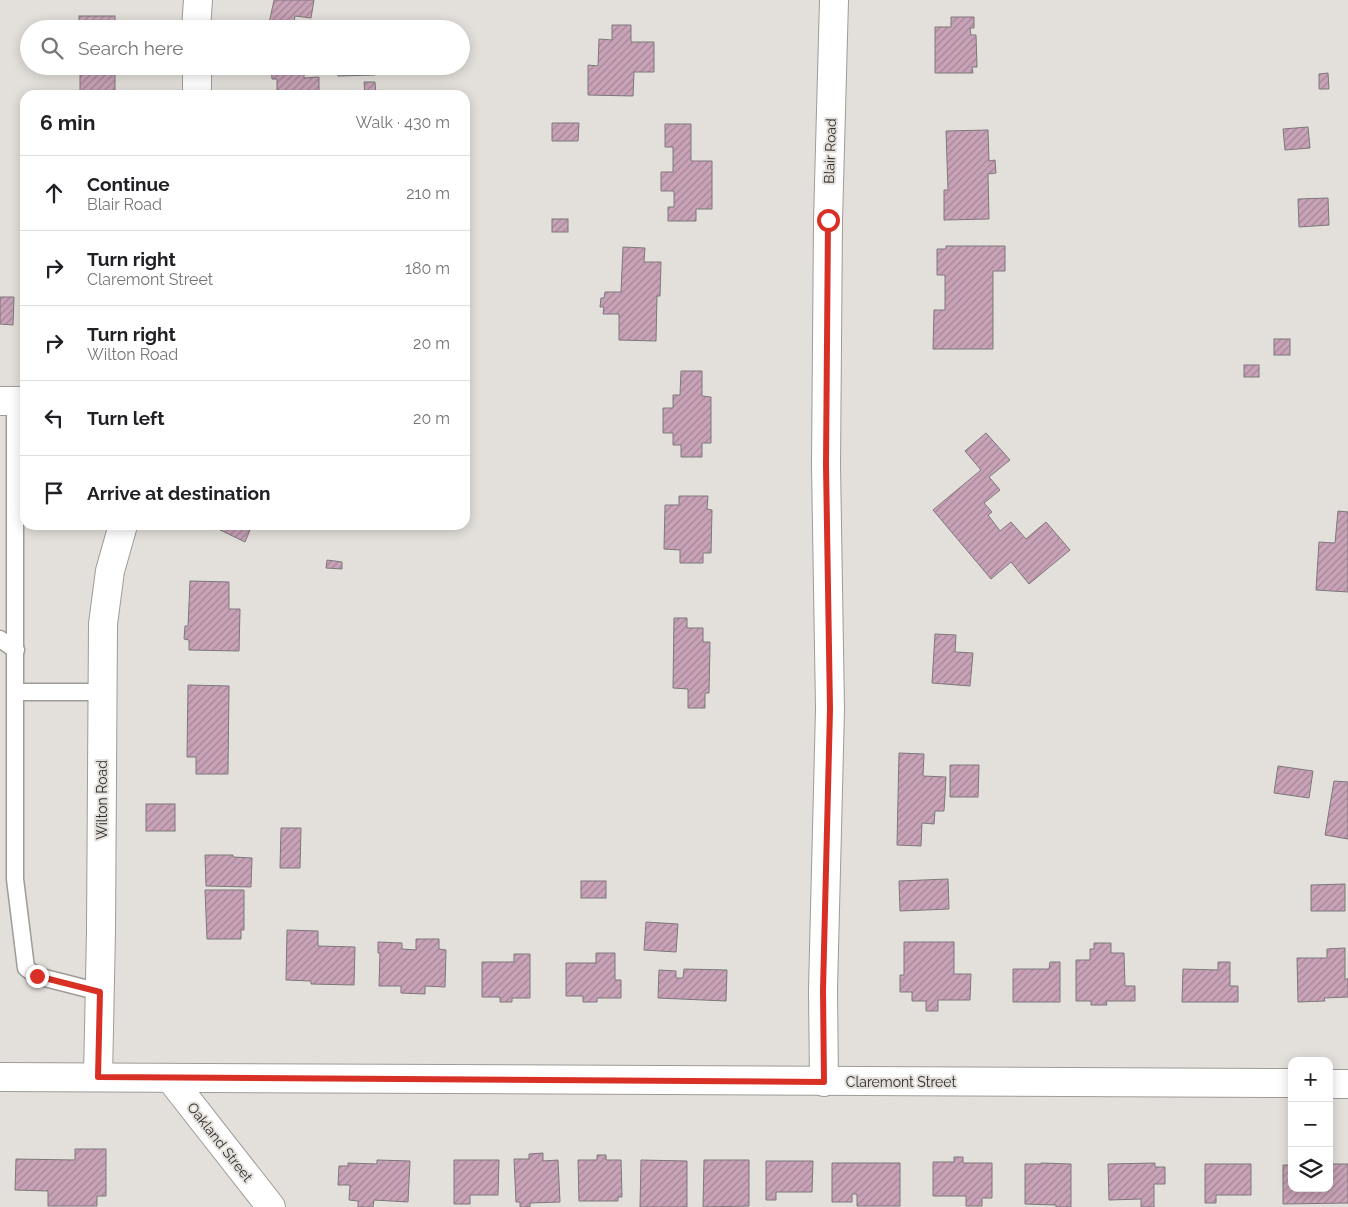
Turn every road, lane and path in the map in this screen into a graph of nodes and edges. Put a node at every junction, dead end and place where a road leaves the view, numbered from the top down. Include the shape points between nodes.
1 (198, 0) edge
2 (834, 0) edge
3 (197, 20) edge
4 (197, 75) edge
5 (197, 90) edge
6 (13, 401) edge
7 (121, 530) edge
8 (0, 639) edge
9 (16, 650) junction
10 (16, 692) junction
11 (103, 692) junction
12 (100, 992) junction
13 (0, 1077) edge
14 (98, 1077) junction
15 (170, 1078) junction
16 (824, 1082) junction
17 (1288, 1084) edge
18 (1333, 1084) edge
19 (1348, 1084) edge
20 (271, 1207) edge

1 - 3 street
2 - 16 street, Blair Road via 828,220 826,465 830,709
4 - 5 street
6 - 9 lane
7 - 11 street, Wilton Road via 110,571 103,624
8 - 9 lane
9 - 10 lane
10 - 11 lane
10 - 12 lane via 16,879 26,968 37,976
11 - 12 street, Wilton Road
12 - 14 street, Wilton Road
13 - 14 street, Claremont Street
14 - 15 street, Claremont Street
15 - 16 street, Claremont Street
15 - 20 street, Oakland Street
16 - 17 street, Claremont Street
18 - 19 street

